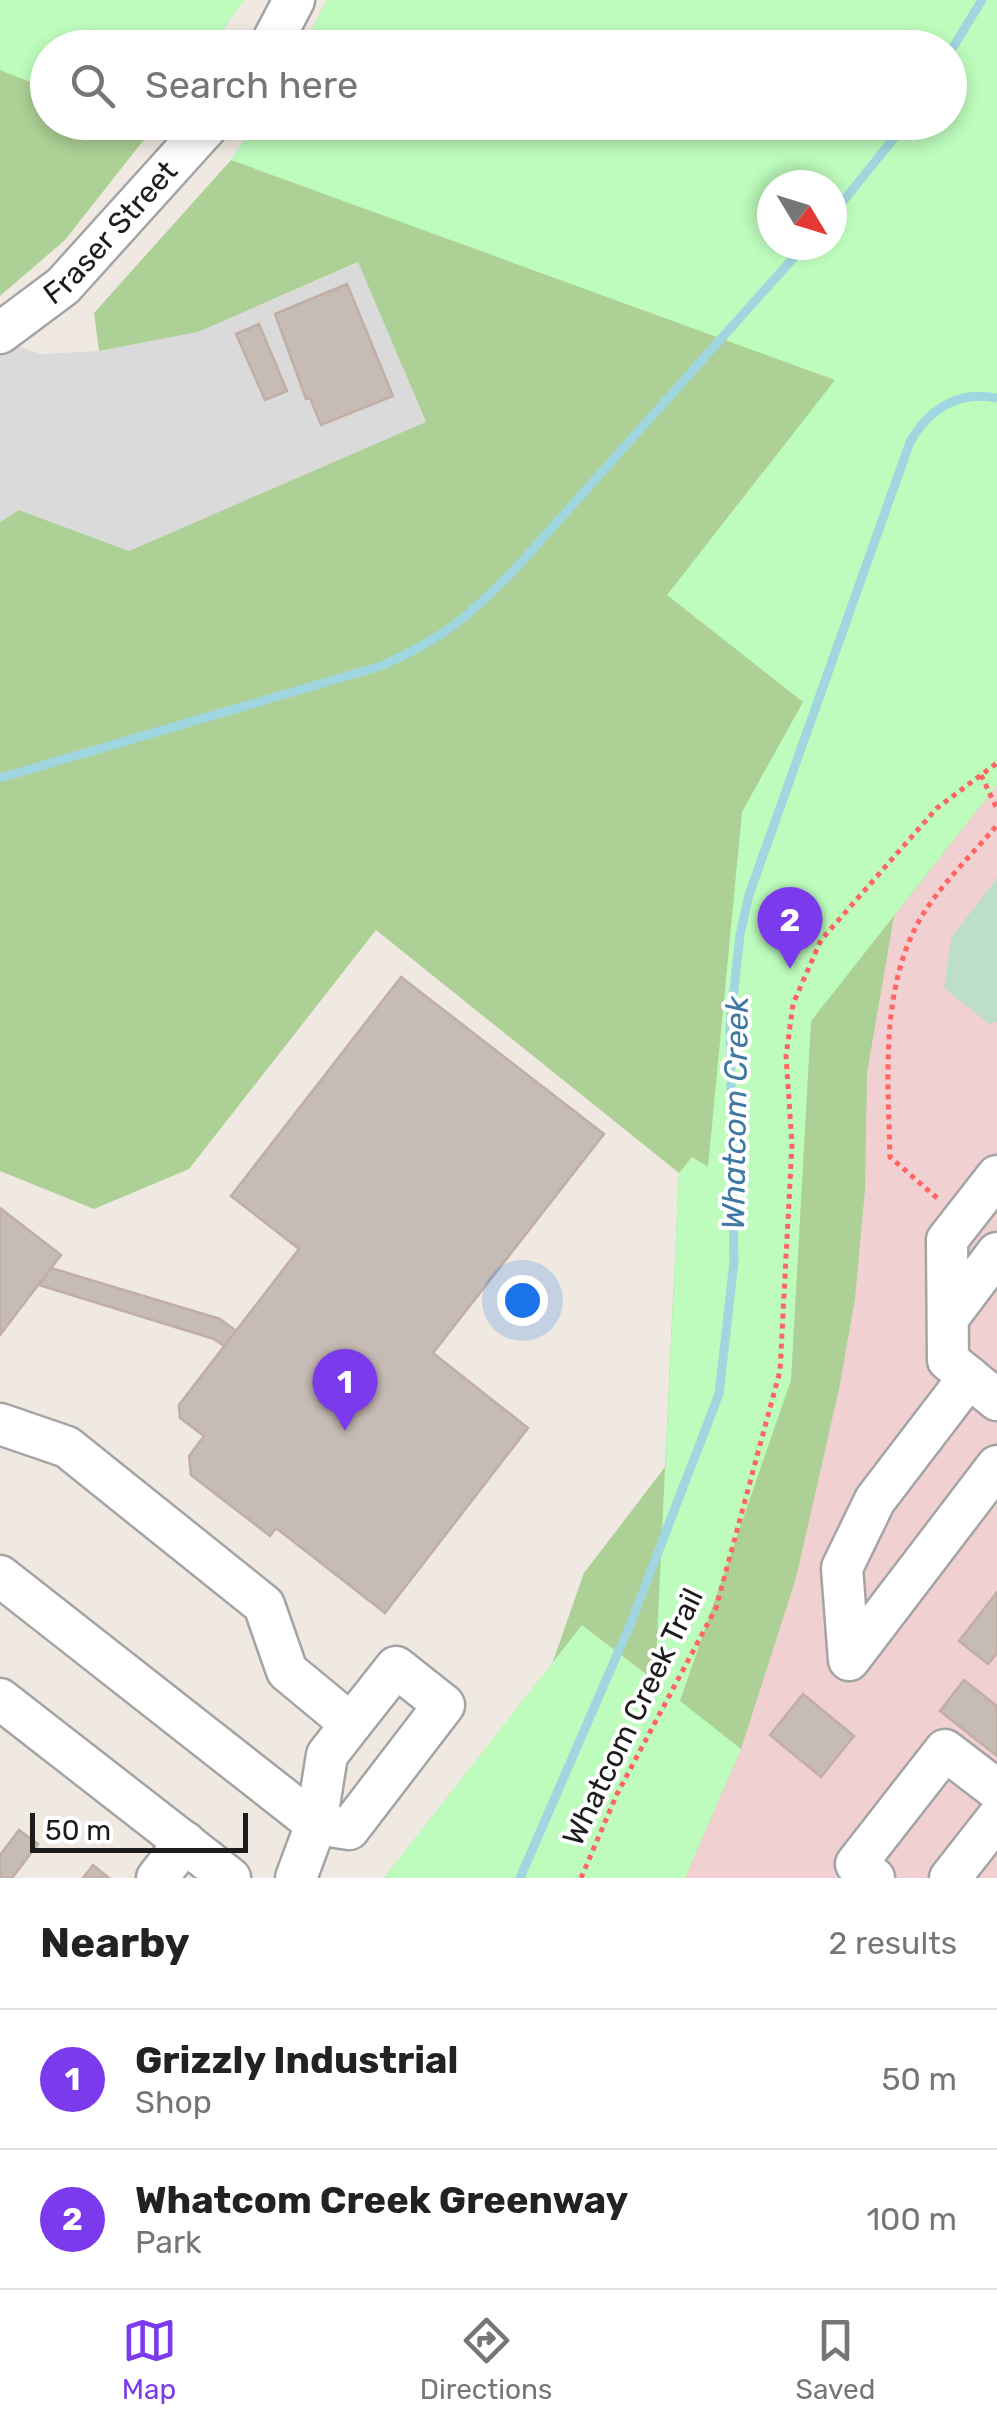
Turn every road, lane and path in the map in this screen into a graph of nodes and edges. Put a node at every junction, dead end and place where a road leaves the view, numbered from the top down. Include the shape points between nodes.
1 (294, 0) edge
2 (278, 30) edge
3 (195, 140) edge
4 (0, 334) edge
5 (997, 763) edge
6 (981, 776) junction
7 (997, 809) edge
8 (997, 825) edge
9 (997, 1176) edge
10 (970, 1210) junction
11 (997, 1253) edge
12 (948, 1318) junction
13 (990, 1394) edge
14 (0, 1424) edge
15 (997, 1466) edge
16 (0, 1576) edge
17 (0, 1699) edge
18 (351, 1724) junction
19 (997, 1790) edge
20 (997, 1818) edge
21 (316, 1824) junction
22 (184, 1842) junction
23 (858, 1873) edge
24 (156, 1878) edge
25 (230, 1878) edge
26 (296, 1878) edge
27 (581, 1878) edge
28 (950, 1878) edge

1 - 2 street
3 - 4 street, Fraser Street via 64,286
5 - 6 path, Whatcom Creek Trail
6 - 7 path
6 - 27 path, Whatcom Creek Trail via 937,808 821,940 794,1004 786,1056 792,1144 780,1371 716,1608 617,1794
8 - 10 path via 920,920 902,960 888,1068 890,1157 932,1196
9 - 10 street
10 - 12 street via 947,1240
11 - 12 street
12 - 13 street via 948,1360
13 - 15 street via 875,1500 842,1568 849,1660
14 - 18 street via 68,1447 264,1605 287,1671
16 - 21 street
17 - 22 street
18 - 21 street via 327,1755
18 - 21 street via 396,1667 444,1705 349,1829
19 - 23 street via 945,1750
20 - 28 street
21 - 26 street
22 - 24 street
22 - 25 street

